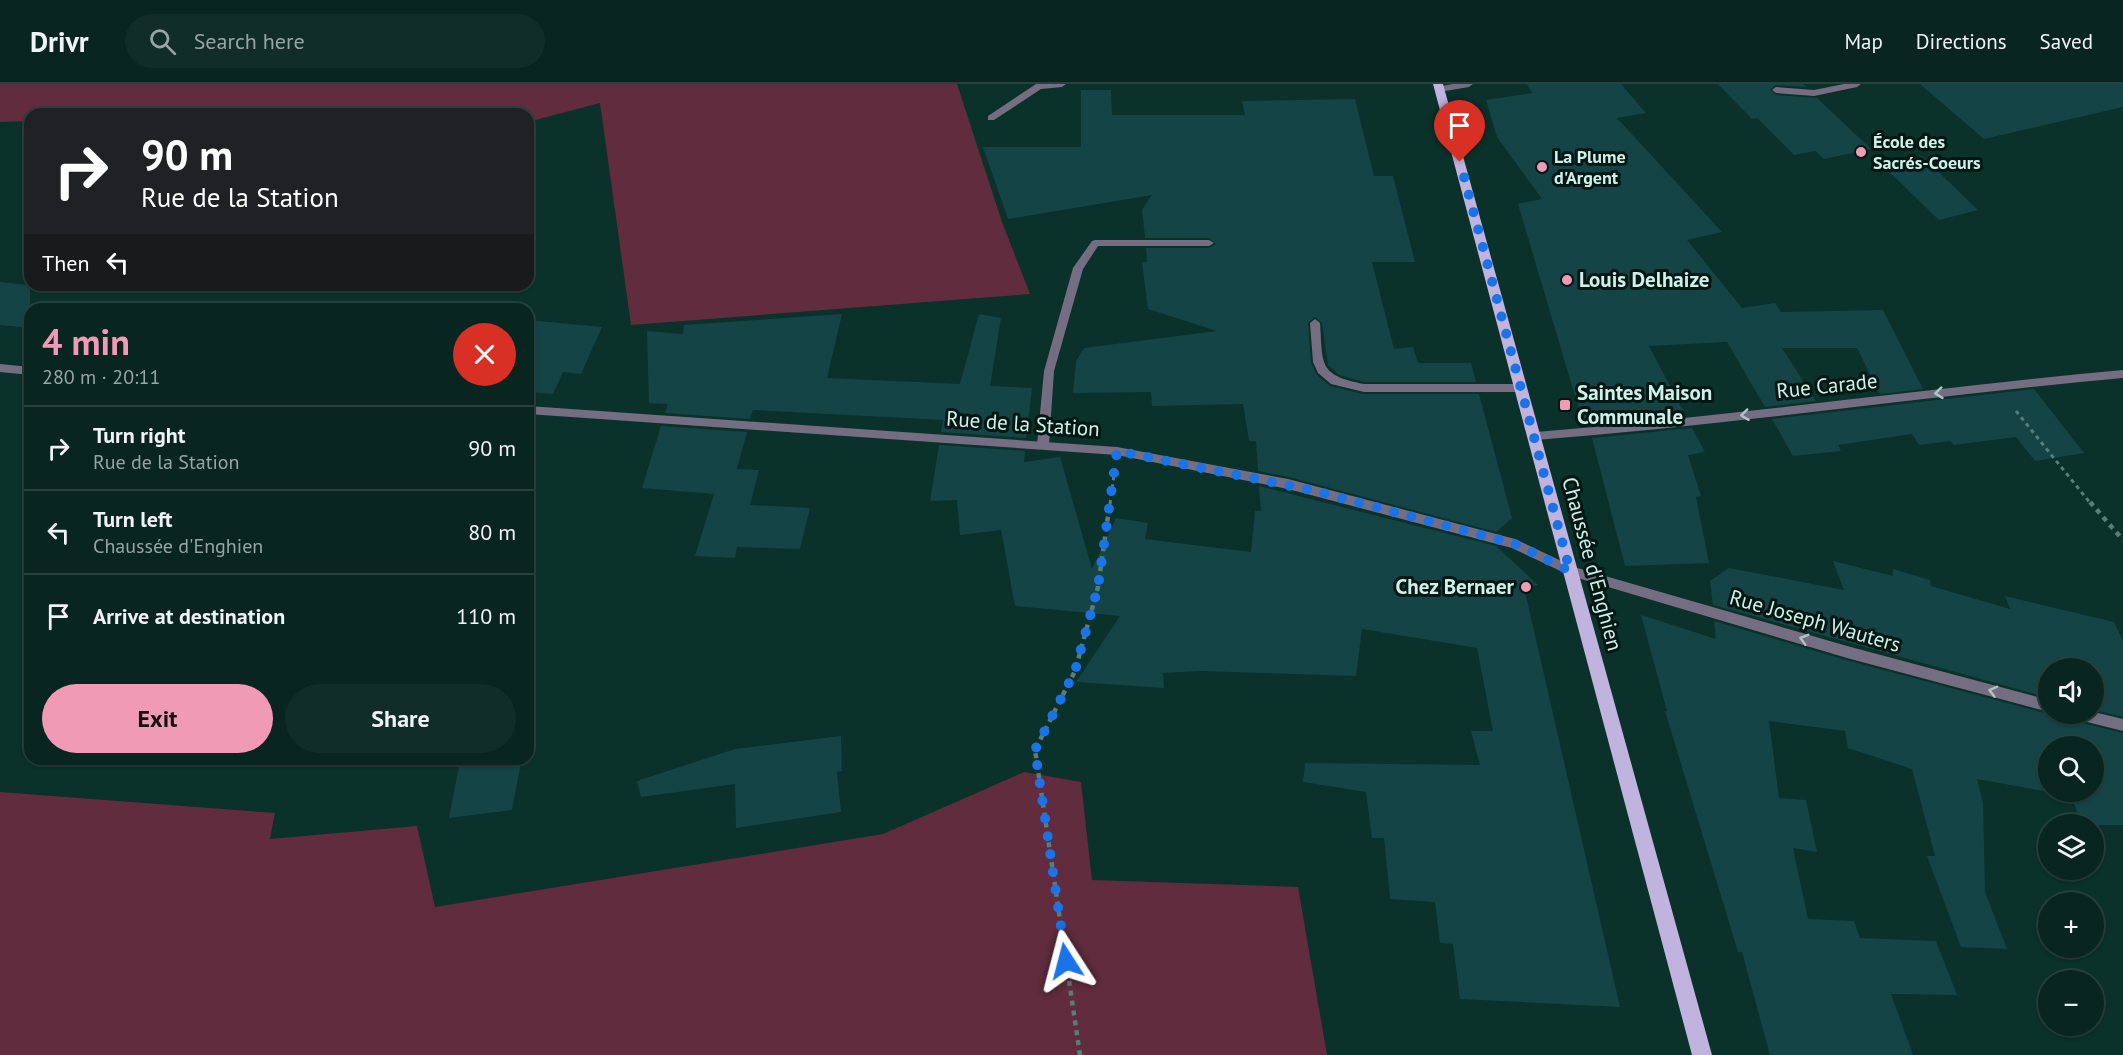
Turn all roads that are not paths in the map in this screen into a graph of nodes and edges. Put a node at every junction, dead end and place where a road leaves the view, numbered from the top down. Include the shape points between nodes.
1 (1062, 84) edge
2 (1469, 84) edge
3 (1857, 84) edge
4 (1439, 86) edge
5 (1776, 90) dead end
6 (991, 118) dead end
7 (1209, 243) dead end
8 (1315, 322) dead end
9 (0, 368) edge
10 (24, 370) edge
11 (2123, 374) edge
12 (1522, 388) junction
13 (534, 410) edge
14 (1536, 436) junction
15 (1043, 445) junction
16 (1570, 571) junction
17 (2038, 703) edge
18 (2104, 720) edge
19 (2123, 725) edge
20 (1702, 1055) edge

1 - 6 street via 1039,86
2 - 4 street
3 - 5 street via 1814,93
4 - 12 main road, Chaussée d'Enghien
7 - 15 street via 1095,243 1078,268 1049,371
8 - 12 street via 1319,368 1326,377 1341,384 1364,388
9 - 10 street
11 -> 14 street, Rue Carade
12 - 14 main road, Chaussée d'Enghien
13 - 15 street, Rue de la Station
14 - 16 main road, Chaussée d'Enghien
15 - 16 street, Rue de la Station via 1117,451 1288,484 1515,544
17 -> 16 street, Rue Joseph Wauters
16 - 20 main road, Chaussée d'Enghien
18 - 19 street

